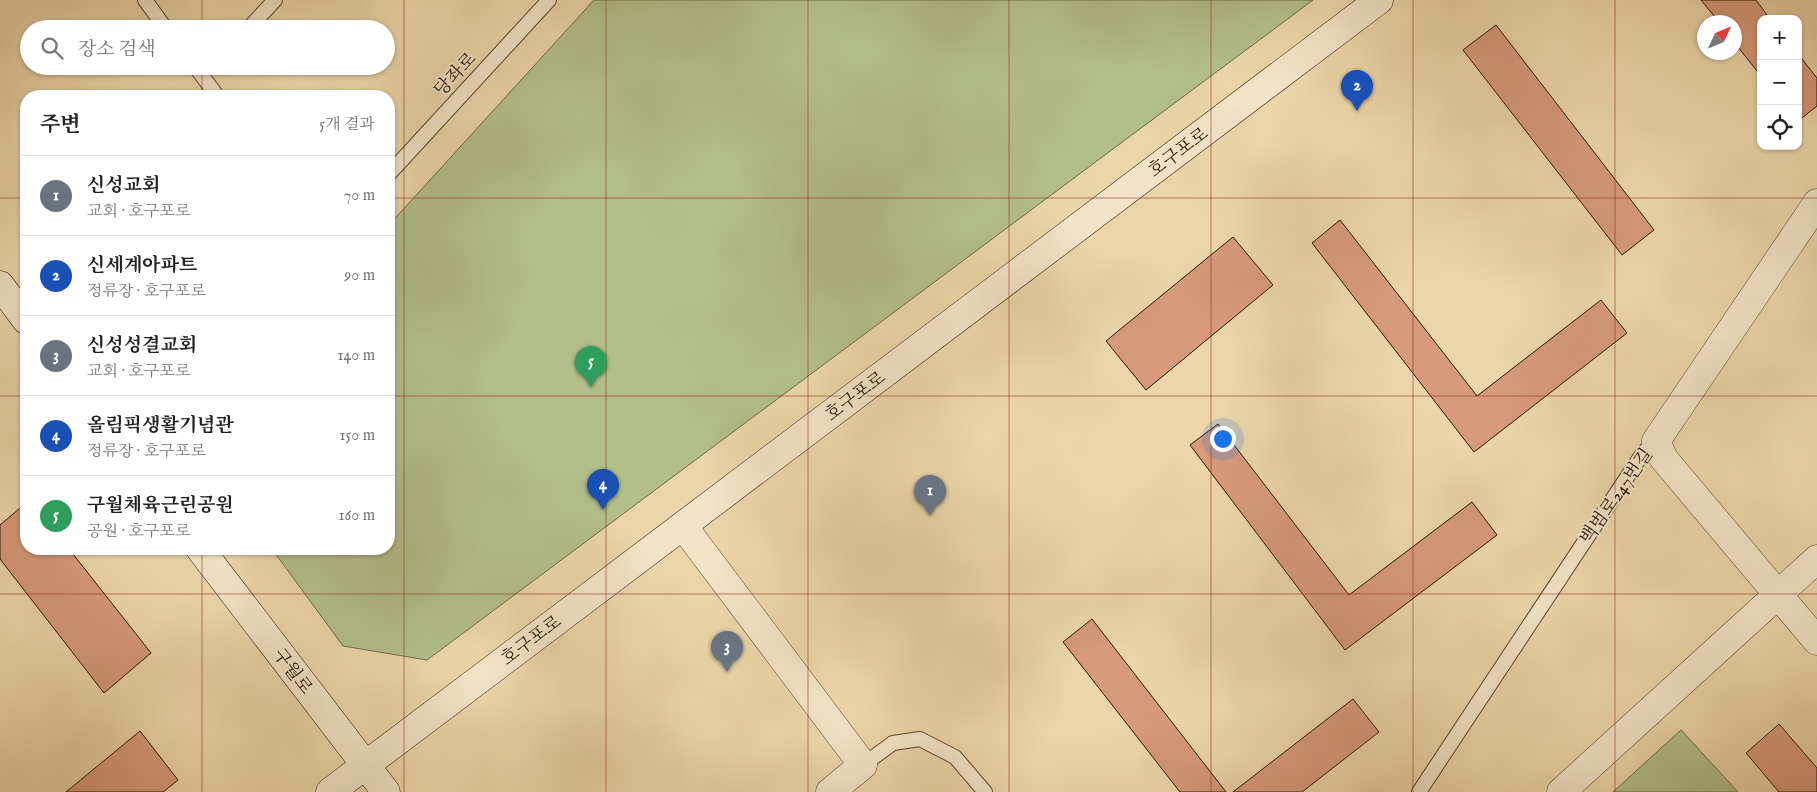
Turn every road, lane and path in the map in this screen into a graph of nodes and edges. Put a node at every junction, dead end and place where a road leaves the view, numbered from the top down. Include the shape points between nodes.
1 (144, 0) edge
2 (275, 0) edge
3 (549, 0) edge
4 (1379, 0) edge
5 (159, 20) edge
6 (256, 20) edge
7 (201, 75) edge
8 (212, 90) edge
9 (395, 167) edge
10 (1817, 203) edge
11 (0, 285) edge
12 (20, 312) edge
13 (1656, 441) junction
14 (683, 526) junction
15 (205, 555) edge
16 (1817, 559) edge
17 (1778, 594) junction
18 (1817, 641) edge
19 (364, 765) junction
20 (863, 765) junction
21 (330, 792) edge
22 (386, 792) edge
23 (830, 792) edge
24 (985, 792) edge
25 (1420, 792) edge
26 (1561, 792) edge

1 - 5 lane
2 - 6 lane
3 - 9 lane, 당좌로
4 - 14 main road, 호구포로
7 - 8 lane
10 - 13 main road, 백범로247번길
11 - 12 main road
13 - 17 main road via 1664,460
13 - 25 lane, 백범로247번길 via 1643,452
14 - 19 main road, 호구포로
14 - 20 main road
15 - 19 main road, 구월로
16 - 17 main road
17 - 18 main road
17 - 26 main road
19 - 21 main road, 호구포로
19 - 22 main road, 구월로
20 - 23 main road
20 - 24 lane via 893,743 920,739 955,757

